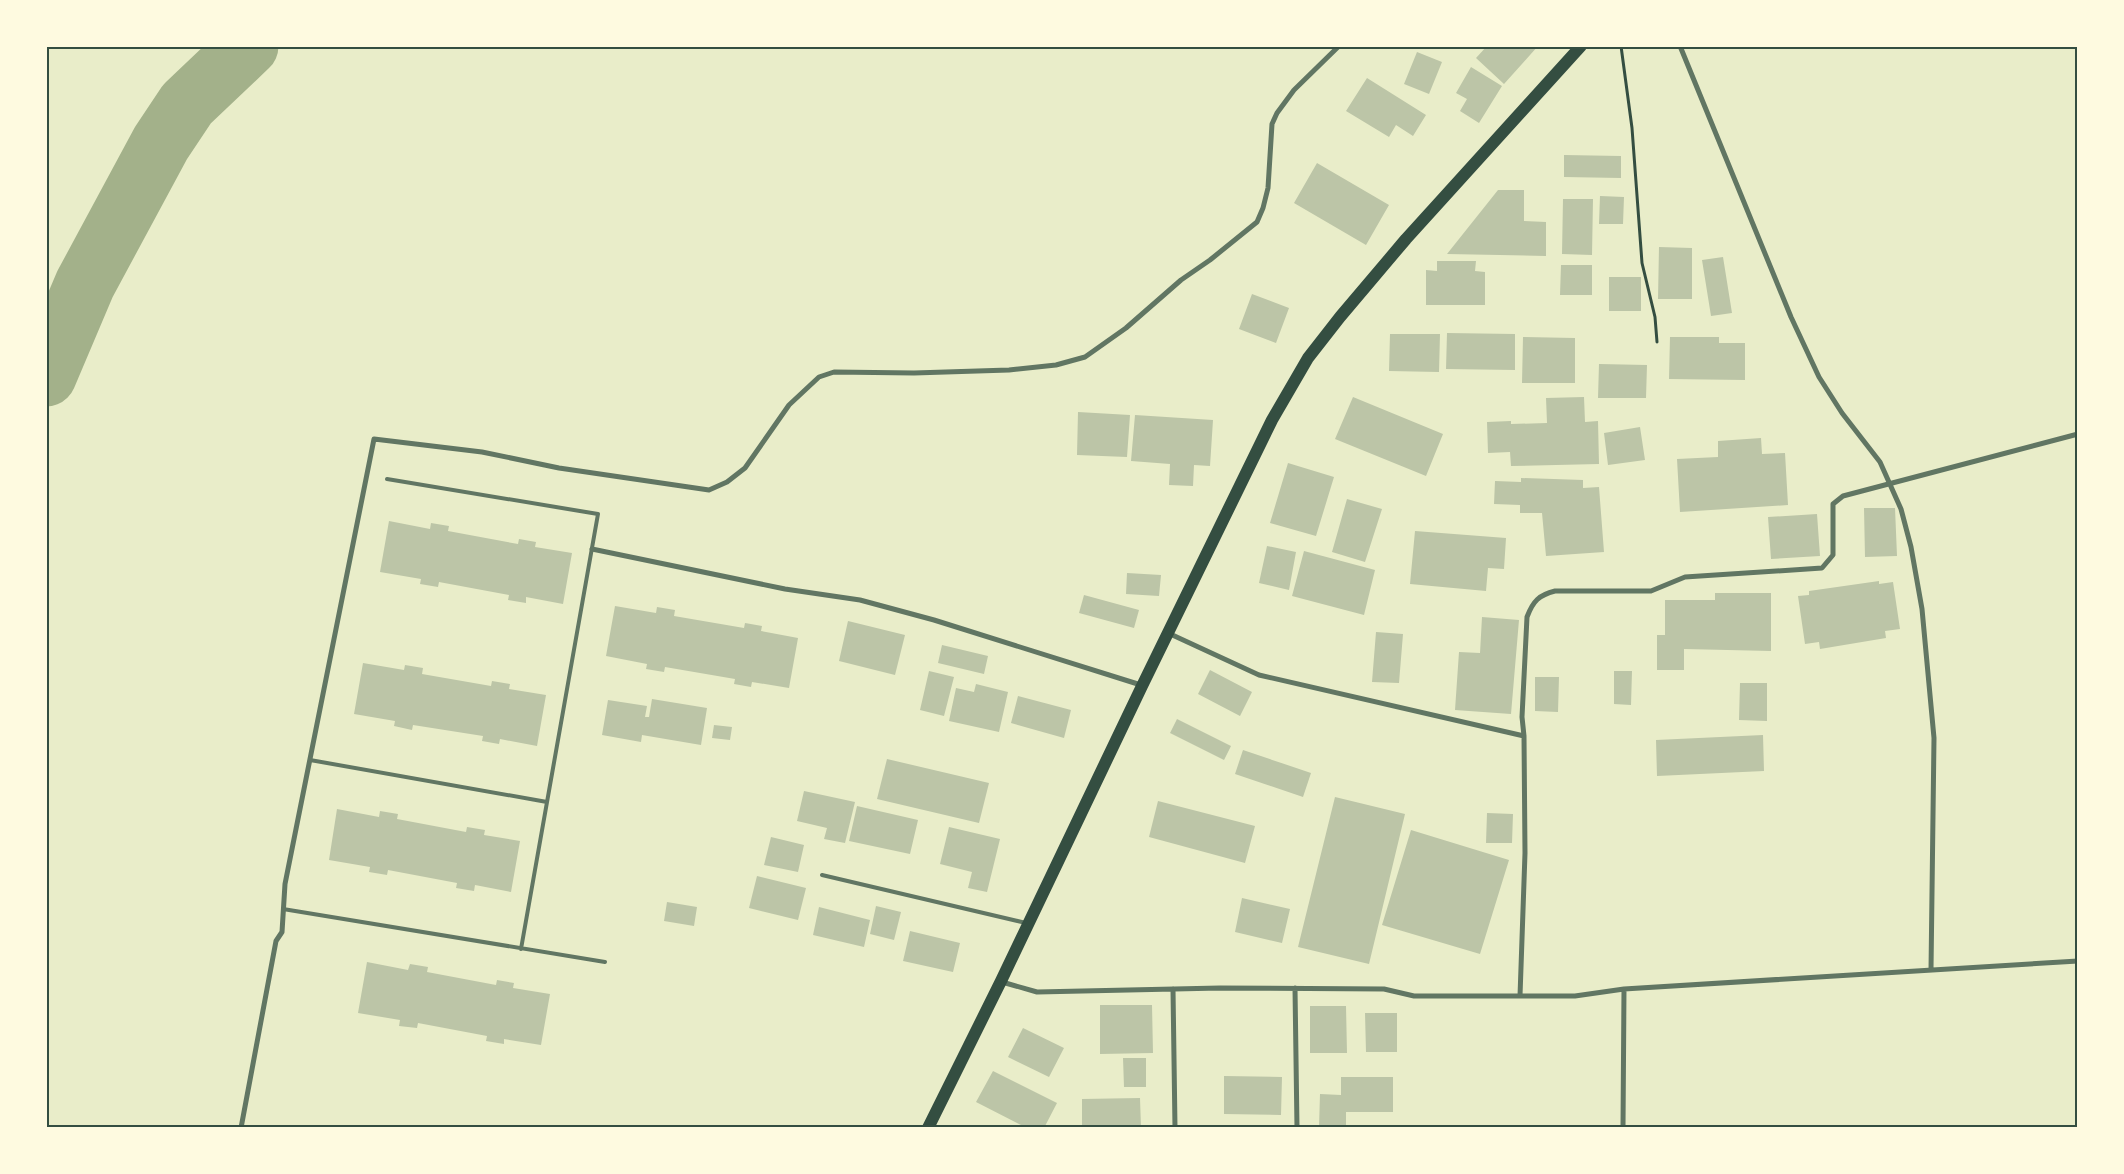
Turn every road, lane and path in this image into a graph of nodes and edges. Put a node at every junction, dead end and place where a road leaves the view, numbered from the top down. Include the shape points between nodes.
1 (1340, 46) edge
2 (1581, 46) edge
3 (1621, 46) edge
4 (1680, 46) edge
5 (1657, 342) dead end
6 (2078, 434) edge
7 (387, 479) dead end
8 (1890, 483) junction
9 (592, 549) junction
10 (1168, 632) junction
11 (1142, 686) junction
12 (1524, 736) junction
13 (310, 760) junction
14 (547, 802) junction
15 (822, 875) dead end
16 (283, 909) junction
17 (1029, 924) junction
18 (521, 949) junction
19 (2078, 961) edge
20 (605, 962) dead end
21 (1931, 970) junction
22 (1001, 982) junction
23 (1295, 988) junction
24 (1173, 989) junction
25 (1624, 989) junction
26 (1520, 996) junction
27 (241, 1128) edge
28 (928, 1128) edge
29 (1175, 1128) edge
30 (1297, 1128) edge
31 (1623, 1128) edge

1 - 13 street via 1294,90 1277,113 1272,124 1268,188 1257,222 1181,280 1126,328 1085,357 1056,365 1009,370 834,372 819,377 789,406 745,468 727,482 709,490 559,468 482,452 374,439
2 - 10 main road via 1406,239 1308,358 1272,420
3 - 5 path via 1632,128 1642,263 1655,317
4 - 8 street via 1791,317 1819,377 1880,462
6 - 8 street
7 - 9 lane via 598,514
8 - 12 street via 1843,496 1834,504 1833,555 1822,568 1685,576 1651,591 1556,591 1541,594 1533,602 1527,617
8 - 21 street via 1911,547 1930,682 1934,738
9 - 11 street via 785,589 860,600
9 - 14 lane
10 - 11 main road
10 - 12 street via 1258,675
11 - 17 main road
12 - 26 street via 1525,853
13 - 14 lane
13 - 16 street
14 - 18 lane
15 - 17 lane
16 - 18 lane
16 - 27 street via 282,932 276,941
17 - 22 main road
18 - 20 lane
19 - 21 street
21 - 25 street
22 - 24 street via 1037,992
22 - 28 main road
23 - 24 street
23 - 26 street via 1384,989 1414,996
23 - 30 street
24 - 29 street
25 - 26 street via 1575,996
25 - 31 street

